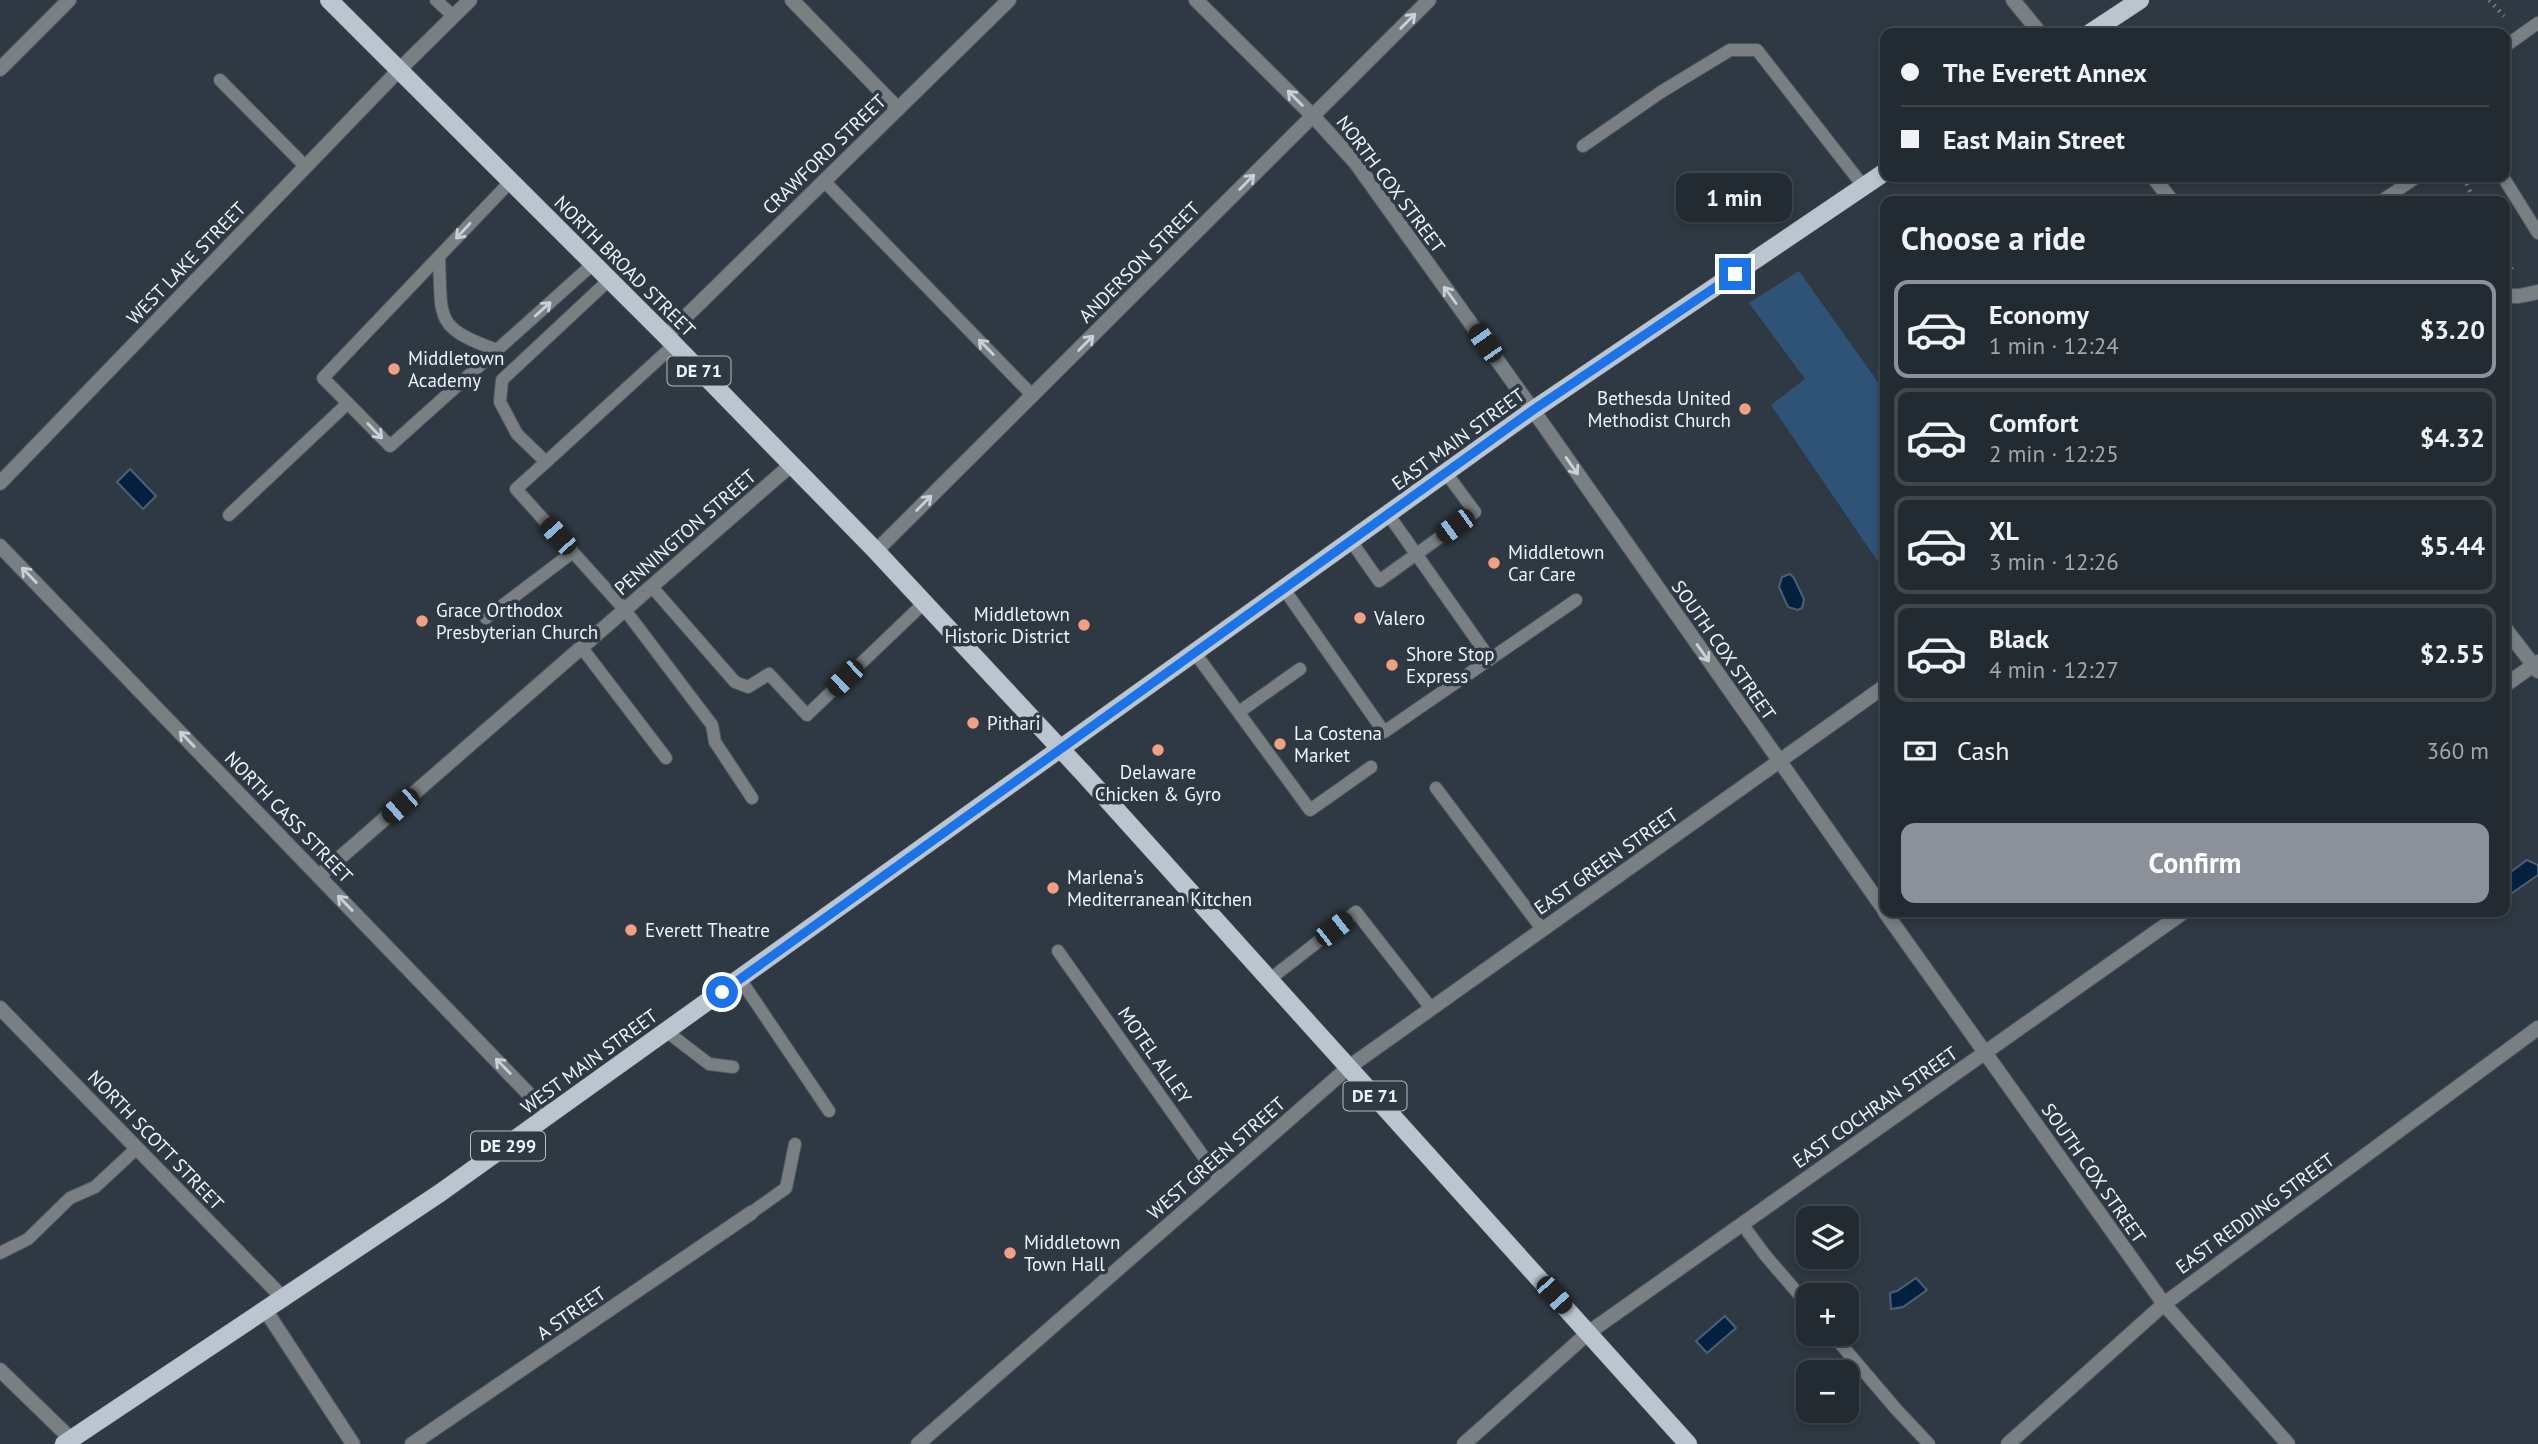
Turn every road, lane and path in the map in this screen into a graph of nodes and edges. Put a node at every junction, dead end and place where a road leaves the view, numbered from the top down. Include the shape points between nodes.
1 (69, 0) edge
2 (329, 0) edge
3 (436, 0) edge
4 (470, 0) edge
5 (792, 0) edge
6 (1009, 0) edge
7 (1196, 0) edge
8 (1429, 0) edge
9 (2013, 0) edge
10 (2140, 0) edge
11 (2489, 0) edge
12 (453, 16) junction
13 (2504, 16) dead end
14 (2538, 23) edge
15 (2036, 28) edge
16 (2098, 28) edge
17 (2510, 43) edge
18 (0, 69) edge
19 (400, 69) junction
20 (220, 80) dead end
21 (898, 109) junction
22 (1313, 116) junction
23 (1583, 146) dead end
24 (306, 167) junction
25 (1880, 176) edge
26 (824, 181) junction
27 (510, 182) junction
28 (2157, 182) edge
29 (2410, 182) edge
30 (1864, 187) junction
31 (2168, 196) edge
32 (2388, 196) edge
33 (2510, 200) edge
34 (2538, 233) edge
35 (439, 257) junction
36 (593, 264) junction
37 (2510, 264) edge
38 (2512, 270) dead end
39 (609, 280) junction
40 (2538, 292) edge
41 (2510, 296) edge
42 (670, 340) junction
43 (497, 350) junction
44 (1033, 397) junction
45 (348, 403) junction
46 (1533, 410) junction
47 (546, 462) junction
48 (792, 466) junction
49 (1446, 473) junction
50 (0, 482) edge
51 (229, 514) dead end
52 (1388, 514) junction
53 (1351, 541) junction
54 (0, 546) edge
55 (876, 551) junction
56 (573, 552) junction
57 (1416, 554) junction
58 (652, 587) junction
59 (1284, 589) junction
60 (1576, 600) dead end
61 (924, 603) junction
62 (625, 610) junction
63 (486, 618) dead end
64 (2510, 634) edge
65 (582, 648) junction
66 (1195, 653) junction
67 (1490, 659) junction
68 (2536, 666) edge
69 (1300, 669) dead end
70 (2510, 682) edge
71 (1880, 690) edge
72 (1239, 712) junction
73 (1061, 749) junction
74 (666, 758) dead end
75 (1779, 761) junction
76 (1371, 767) dead end
77 (1436, 788) dead end
78 (752, 798) dead end
79 (319, 876) junction
80 (1880, 904) edge
81 (1889, 917) edge
82 (2177, 917) edge
83 (1542, 929) junction
84 (1058, 951) dead end
85 (740, 979) junction
86 (1270, 979) junction
87 (0, 1008) edge
88 (1431, 1008) junction
89 (2538, 1028) edge
90 (666, 1031) junction
91 (1985, 1052) junction
92 (733, 1067) dead end
93 (1349, 1067) junction
94 (829, 1111) dead end
95 (550, 1116) junction
96 (795, 1144) dead end
97 (137, 1148) junction
98 (1220, 1180) junction
99 (751, 1213) joint
100 (1742, 1224) junction
101 (0, 1253) edge
102 (1796, 1292) edge
103 (284, 1299) junction
104 (2164, 1304) junction
105 (266, 1311) junction
106 (1588, 1333) junction
107 (1842, 1346) edge
108 (0, 1370) edge
109 (68, 1442) edge
110 (353, 1444) edge
111 (412, 1444) edge
112 (918, 1444) edge
113 (1464, 1444) edge
114 (1688, 1444) edge
115 (1929, 1444) edge
116 (2008, 1444) edge
117 (2288, 1444) edge

1 - 18 street
2 - 19 main road, NORTH BROAD STREET / DE 71
3 - 12 lane
4 - 12 street, WEST LAKE STREET
5 - 21 street
6 - 21 street, CRAWFORD STREET
22 -> 7 street, NORTH COX STREET
22 -> 8 street, ANDERSON STREET
9 - 15 street
10 - 16 main road
11 - 13 path
12 - 19 street, WEST LAKE STREET
14 - 17 lane
19 - 24 street, WEST LAKE STREET
19 - 27 main road, NORTH BROAD STREET / DE 71
20 - 24 lane
21 - 26 street, CRAWFORD STREET
44 -> 22 street, ANDERSON STREET
46 -> 22 street, NORTH COX STREET via 1355,162
23 - 30 lane via 1730,51 1757,50
24 - 50 street, WEST LAKE STREET
25 - 30 main road, EAST MAIN STREET / DE 299
26 - 42 street, CRAWFORD STREET
44 -> 26 lane
27 -> 35 lane
27 - 36 main road, NORTH BROAD STREET / DE 71
28 - 31 street
29 - 32 lane
30 - 46 main road, EAST MAIN STREET / DE 299
33 - 34 lane
35 - 43 lane via 442,312 450,328 465,339
35 - 45 lane via 323,378
36 - 39 main road, NORTH BROAD STREET / DE 71
43 -> 36 lane
37 - 38 path
39 - 42 main road, NORTH BROAD STREET / DE 71
39 - 47 lane via 502,380 500,402 517,433
40 - 41 street
42 - 47 lane
42 - 48 main road, NORTH BROAD STREET / DE 71
45 -> 43 lane via 390,446
55 -> 44 street, ANDERSON STREET
45 - 51 lane
46 - 49 main road, EAST MAIN STREET / DE 299
46 -> 75 street, SOUTH COX STREET
47 - 56 lane via 516,489
48 - 55 main road, NORTH BROAD STREET / DE 71
48 - 58 street, PENNINGTON STREET
49 - 52 main road, EAST MAIN STREET / DE 299
49 - 57 lane via 1475,512
52 - 53 main road, EAST MAIN STREET / DE 299
52 - 57 lane
53 - 57 lane via 1379,581
53 - 59 main road, EAST MAIN STREET / DE 299
79 -> 54 street, NORTH CASS STREET
55 - 61 main road, NORTH BROAD STREET / DE 71
56 - 62 lane
56 - 63 lane
57 - 67 lane
58 - 61 lane via 734,682 748,687 769,674 807,715
58 - 62 street, PENNINGTON STREET
59 - 66 main road, EAST MAIN STREET / DE 299
59 - 67 lane via 1384,732
60 - 67 lane
61 - 73 main road, NORTH BROAD STREET / DE 71
62 - 65 street, PENNINGTON STREET
62 - 78 lane via 712,725 715,742
64 - 68 street
65 - 74 lane
65 - 79 street, PENNINGTON STREET
66 - 72 lane
66 - 73 main road, EAST MAIN STREET / DE 299
68 - 70 street
69 - 72 lane
71 - 75 street, EAST GREEN STREET
72 - 76 lane via 1310,810
73 - 85 main road, WEST MAIN STREET / DE 299
73 - 86 main road, DE 71
75 - 80 street, SOUTH COX STREET
75 - 83 street, EAST GREEN STREET
77 - 83 lane
95 -> 79 street, NORTH CASS STREET
81 - 91 street, SOUTH COX STREET
82 - 91 street, EAST COCHRAN STREET
83 - 88 street, EAST GREEN STREET
84 - 98 lane, MOTEL ALLEY
85 - 90 main road, WEST MAIN STREET / DE 299
85 - 94 lane
86 - 88 lane via 1356,912
86 - 93 main road, DE 71
87 - 97 street, NORTH SCOTT STREET
88 - 93 street, EAST GREEN STREET
89 - 104 street, EAST REDDING STREET
90 - 92 lane via 709,1064
90 - 95 main road, WEST MAIN STREET / DE 299
91 - 100 street, EAST COCHRAN STREET
91 - 104 street, SOUTH COX STREET
93 - 98 street, WEST GREEN STREET
93 - 106 main road, DE 71
95 - 103 main road, WEST MAIN STREET / DE 299
96 - 99 lane via 786,1188
97 - 101 lane via 95,1187 70,1198 28,1239
97 - 103 street, NORTH SCOTT STREET
98 - 112 street, WEST GREEN STREET
99 - 111 street, A STREET
100 - 102 lane
100 - 106 street, EAST COCHRAN STREET
103 - 105 main road, WEST MAIN STREET / DE 299
104 - 116 street, EAST REDDING STREET
104 - 117 street, SOUTH COX STREET
105 - 109 main road, WEST MAIN STREET / DE 299
105 - 110 street
106 - 113 street, EAST COCHRAN STREET
106 - 114 main road, DE 71
107 - 115 lane
108 - 109 street

